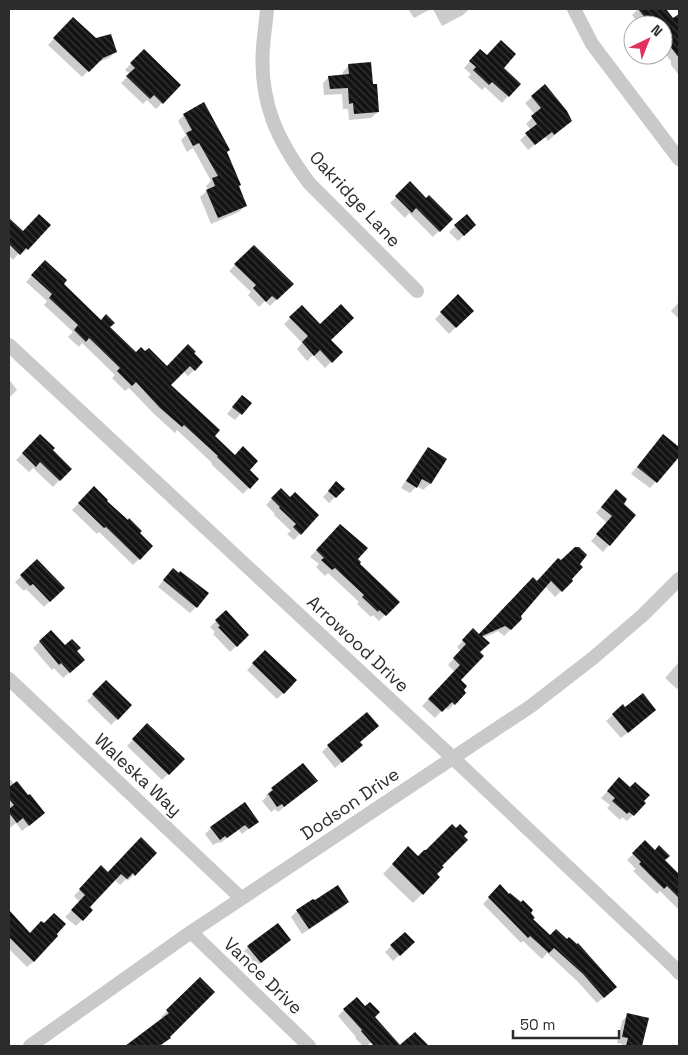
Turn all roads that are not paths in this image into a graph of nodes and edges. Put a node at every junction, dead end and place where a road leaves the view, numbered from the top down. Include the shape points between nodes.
1 (267, 9) edge
2 (574, 9) edge
3 (679, 159) edge
4 (417, 291) dead end
5 (9, 345) edge
6 (679, 579) edge
7 (9, 678) edge
8 (453, 758) junction
9 (241, 898) junction
10 (191, 932) junction
11 (679, 973) edge
12 (30, 1046) edge
13 (309, 1046) edge

1 - 4 street, Oakridge Lane via 263,77 266,98 282,144 309,183
2 - 3 street via 592,44
5 - 8 street, Arrowood Drive
6 - 8 street, Dodson Drive via 593,658 531,706
7 - 9 street, Waleska Way
8 - 9 street, Dodson Drive
8 - 11 street, Arrowood Drive
9 - 10 street, Dodson Drive
10 - 12 street, Dodson Drive
10 - 13 street, Vance Drive

